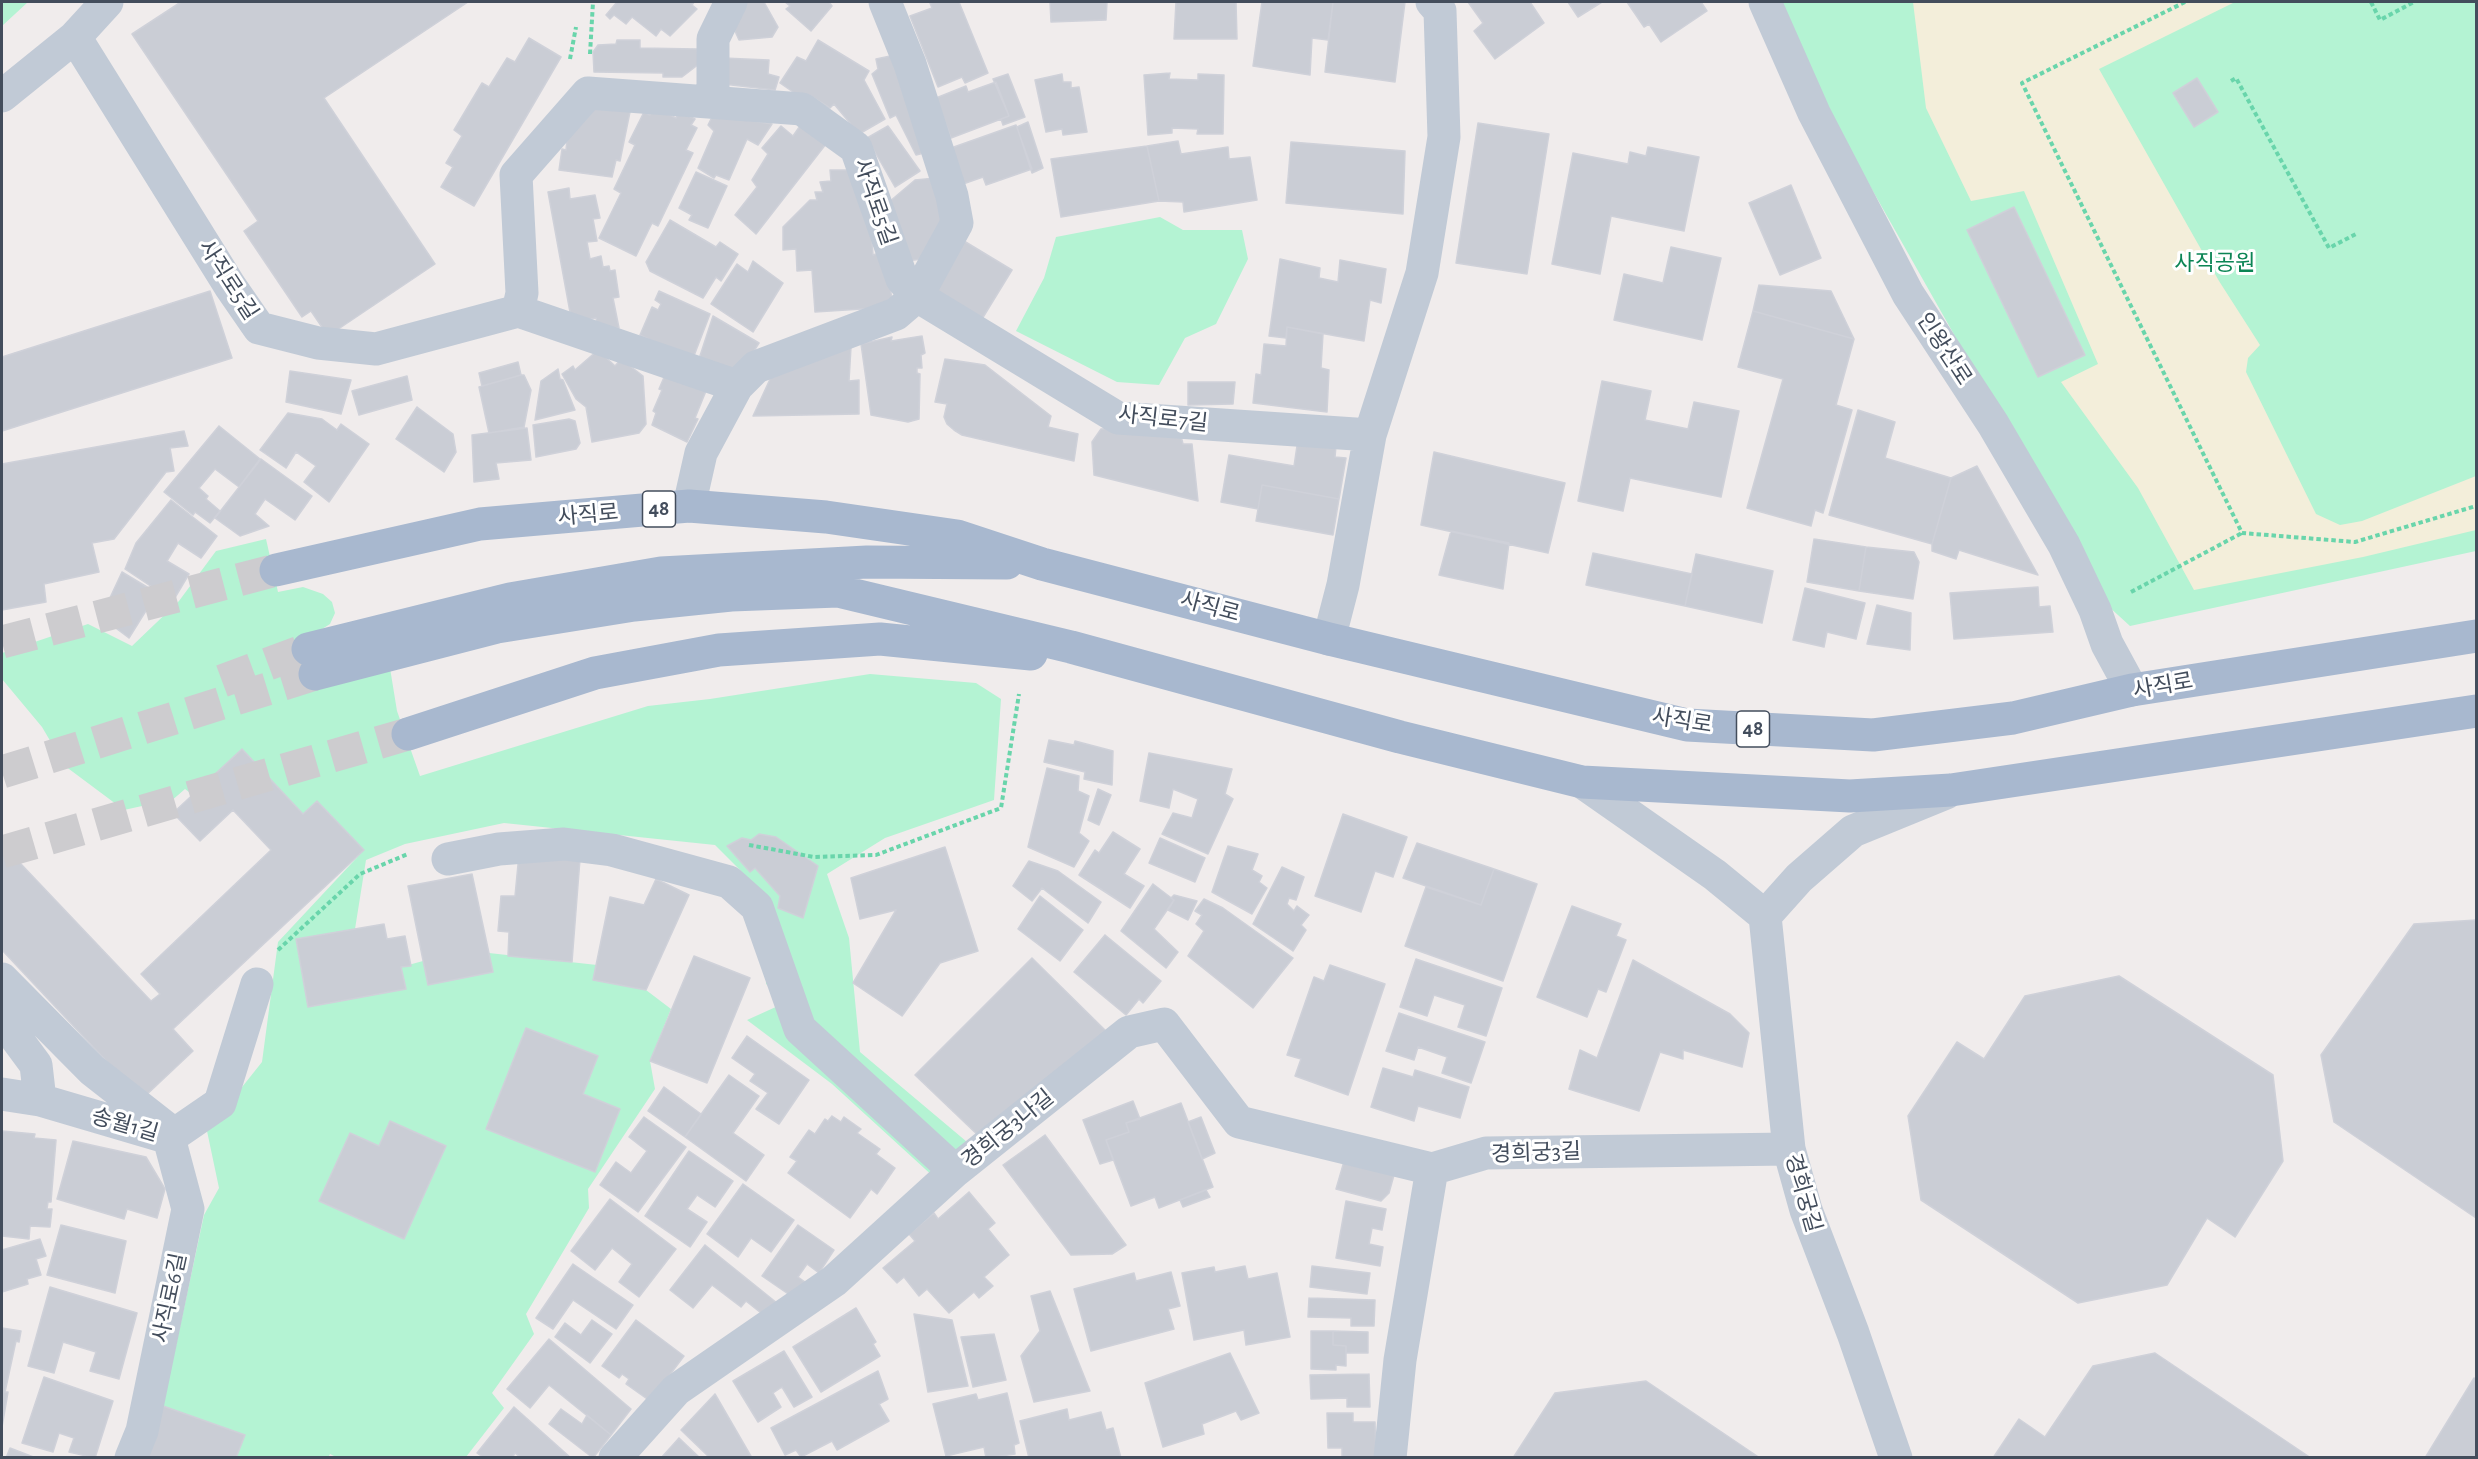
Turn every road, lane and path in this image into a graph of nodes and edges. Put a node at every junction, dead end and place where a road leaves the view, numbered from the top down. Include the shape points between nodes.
1 (107, 2) edge
2 (593, 2) edge
3 (731, 2) edge
4 (885, 2) edge
5 (1432, 2) edge
6 (1764, 2) edge
7 (2185, 2) edge
8 (2371, 2) edge
9 (2414, 2) edge
10 (75, 37) junction
11 (2231, 81) dead end
12 (588, 93) junction
13 (2, 96) edge
14 (713, 102) junction
15 (2356, 234) dead end
16 (917, 296) junction
17 (518, 311) junction
18 (737, 386) junction
19 (1370, 435) junction
20 (689, 506) junction
21 (2476, 506) edge
22 (2242, 533) junction
23 (1042, 564) junction
24 (276, 570) tunnel mouth
25 (2095, 610) junction
26 (2476, 636) edge
27 (1329, 639) junction
28 (1071, 647) junction
29 (2132, 690) junction
30 (2476, 711) edge
31 (408, 734) tunnel mouth
32 (1582, 782) junction
33 (1951, 790) junction
34 (448, 859) dead end
35 (1765, 916) junction
36 (2, 979) edge
37 (257, 984) dead end
38 (2, 1019) edge
39 (2, 1094) edge
40 (40, 1100) junction
41 (169, 1138) junction
42 (1789, 1149) junction
43 (1432, 1169) junction
44 (955, 1171) junction
45 (131, 1458) edge
46 (615, 1458) edge
47 (1390, 1458) edge
48 (1896, 1458) edge

1 - 10 street
2 - 12 path
3 - 14 street via 713,39
4 - 16 street via 913,75 952,196 957,224
5 - 19 street via 1440,11 1444,137 1422,273
6 - 25 street, 인왕산로 via 1814,113 1908,294 1993,424 2064,545
7 - 22 path via 2022,82
8 - 9 path via 2380,20
10 - 13 street
10 - 17 street, 사직로5길 via 259,328 318,343 376,349
11 - 15 path via 2236,78 2329,248
12 - 14 street, 사직로5길
12 - 17 street via 516,175 522,293
14 - 16 street, 사직로5길 via 802,109 856,148 902,279
16 - 18 street via 896,315 756,367
16 - 19 street, 사직로7길 via 1118,418
17 - 18 street
18 - 20 street via 701,453
19 - 27 street via 1343,585
20 - 23 main road, 사직로 / 48 via 826,517 957,536
20 - 24 main road, 사직로 / 48 via 480,524
21 - 22 path via 2355,542
22 - 25 path
23 - 27 main road, 사직로 / 48
23 - 28 main road, 사직로 / 48 via 867,562 661,573 510,600 311,662 623,606 731,595 838,591
25 - 29 street, 인왕산로
26 - 29 main road, 사직로 / 48
27 - 29 main road, 사직로 / 48 via 1687,725 1873,735 2013,718
28 - 31 main road, 사직로 / 48 via 1025,655 880,639 719,650 595,673
28 - 32 main road, 사직로 / 48
30 - 33 main road, 사직로 / 48
32 - 33 main road, 사직로 / 48 via 1850,796
32 - 35 street via 1706,869
33 - 35 street via 1853,831 1799,878
34 - 44 street via 499,849 564,844 612,850 729,882 757,907 800,1029
35 - 42 street, 경희궁길
36 - 41 street via 92,1070 168,1127
37 - 41 street, 송월1길 via 220,1103
38 - 40 street via 36,1065
39 - 40 street, 송월1길
40 - 41 street, 송월1길
41 - 45 street, 사직로6길 via 188,1209 142,1431
42 - 43 street, 경희궁3길 via 1486,1153
42 - 48 street, 경희궁길 via 1806,1210
43 - 44 street, 경희궁3나길 via 1239,1122 1164,1024 1130,1032
43 - 47 street via 1400,1360
44 - 46 street, 경희궁3나길 via 834,1281 676,1390

